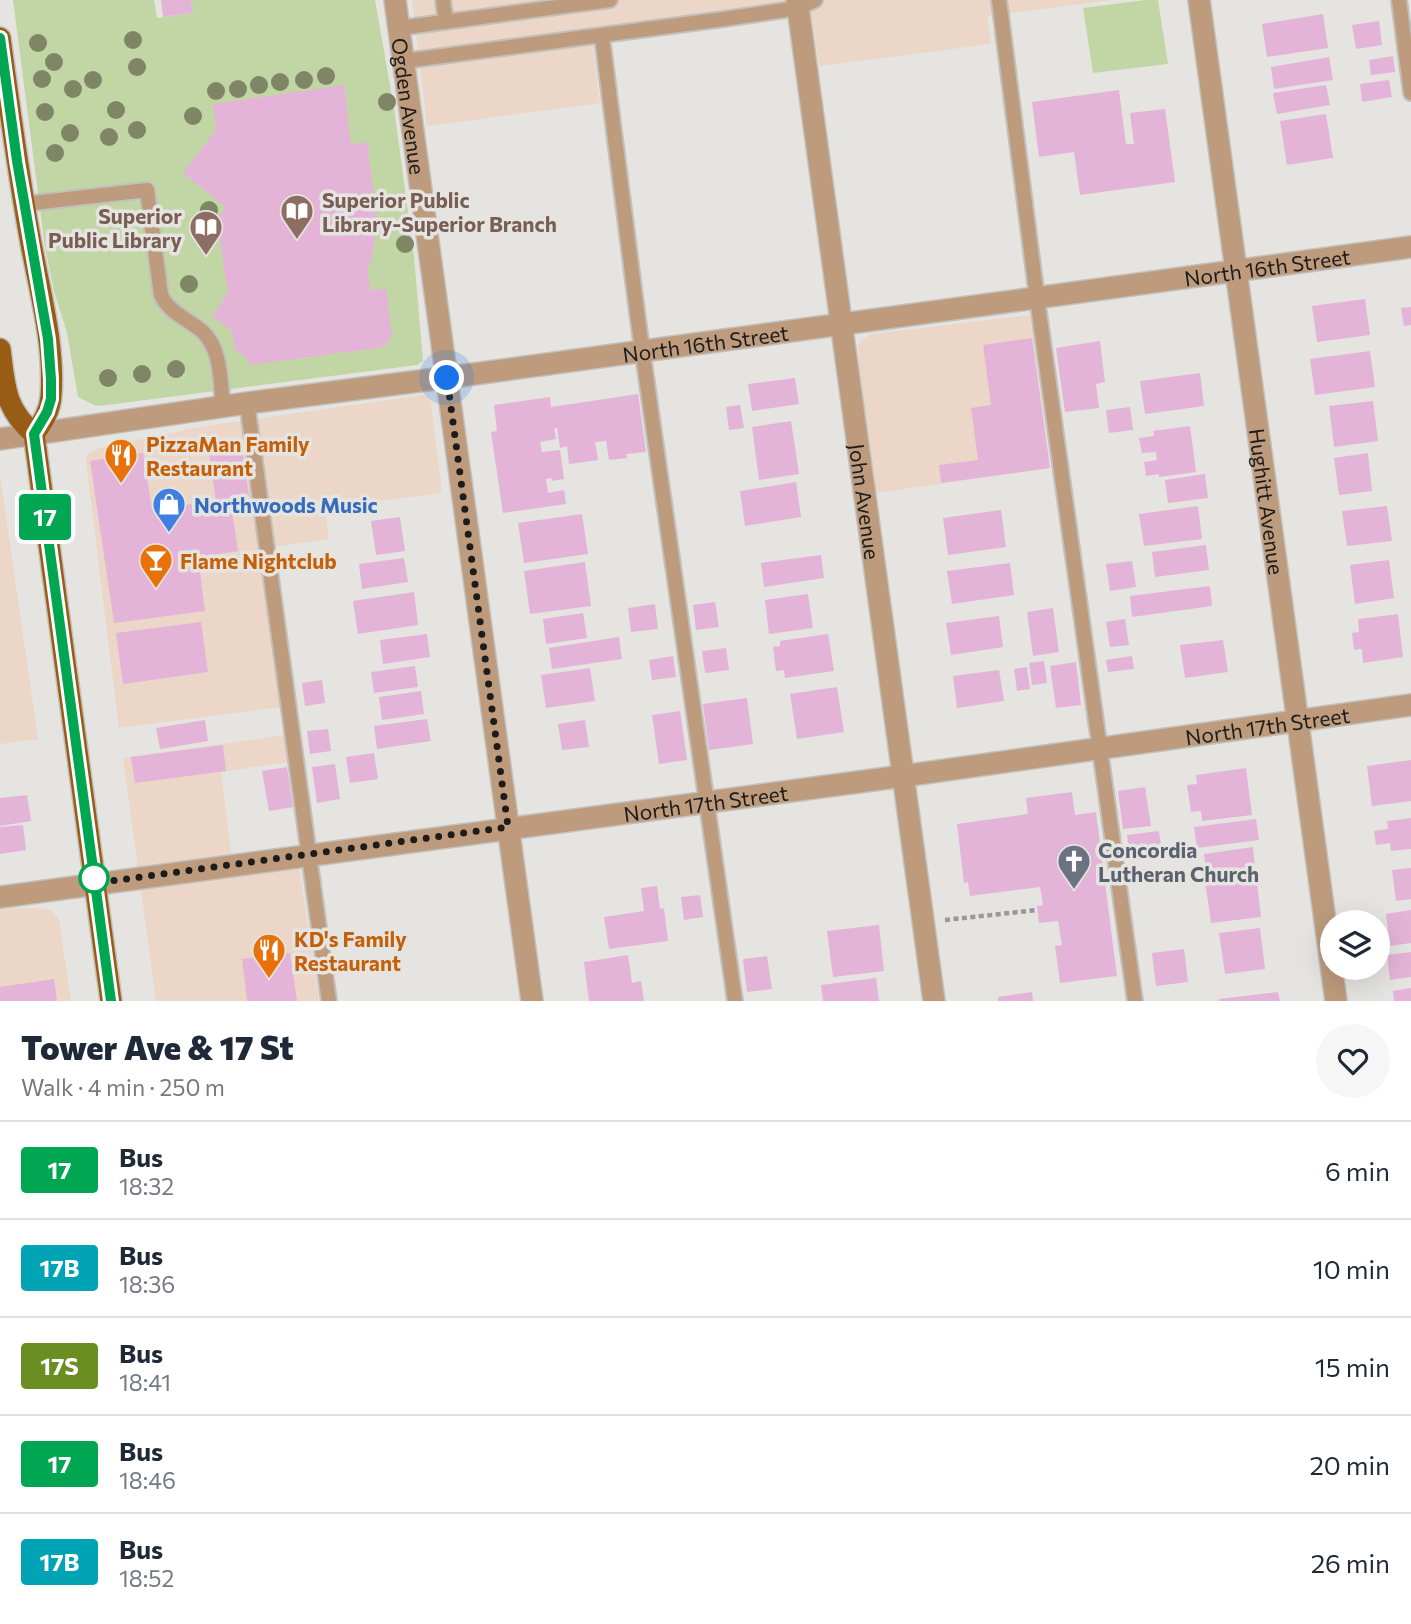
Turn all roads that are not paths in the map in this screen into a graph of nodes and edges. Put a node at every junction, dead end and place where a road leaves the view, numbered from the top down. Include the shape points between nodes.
1 (395, 0) edge
2 (443, 0) edge
3 (610, 0) edge
4 (999, 0) edge
5 (1199, 0) edge
6 (1399, 0) edge
7 (803, 3) edge
8 (446, 22) junction
9 (399, 29) junction
10 (602, 37) junction
11 (0, 38) edge
12 (404, 61) junction
13 (1411, 93) edge
14 (24, 204) junction
15 (1411, 247) edge
16 (1237, 270) junction
17 (1037, 298) junction
18 (841, 323) junction
19 (0, 349) edge
20 (642, 351) junction
21 (447, 378) junction
22 (247, 403) junction
23 (223, 406) junction
24 (34, 434) junction
25 (0, 439) edge
26 (1411, 705) edge
27 (1298, 720) junction
28 (1099, 748) junction
29 (903, 776) junction
30 (707, 801) junction
31 (508, 827) junction
32 (309, 854) junction
33 (94, 883) junction
34 (0, 897) edge
35 (111, 1001) edge
36 (329, 1001) edge
37 (532, 1001) edge
38 (735, 1001) edge
39 (934, 1001) edge
40 (1135, 1001) edge
41 (1336, 1001) edge

1 - 9 street, Ogden Avenue
2 - 8 lane
3 - 8 lane
4 - 17 lane
5 - 16 street, Hughitt Avenue
6 - 13 lane
7 - 10 lane
7 - 18 street, John Avenue
8 - 9 lane
9 - 12 street, Ogden Avenue
10 - 12 lane
10 - 20 lane
11 - 14 main road
12 - 21 street, Ogden Avenue
14 - 23 lane via 146,190 161,295 170,309 203,332 214,347
14 - 24 main road via 51,379 47,412
15 - 16 street, North 16th Street
16 - 17 street, North 16th Street
16 - 27 street, Hughitt Avenue
17 - 18 street, North 16th Street
17 - 28 lane
18 - 20 street, North 16th Street
18 - 29 street, John Avenue
19 - 24 main road via 10,407
20 - 21 street, North 16th Street
20 - 30 lane
21 - 22 street, North 16th Street
21 - 31 street, Ogden Avenue
22 - 23 street, North 16th Street
22 - 32 lane
23 - 24 street, North 16th Street
24 - 25 street, North 16th Street
24 - 33 main road
26 - 27 street, North 17th Street
27 - 28 street, North 17th Street
27 - 41 street, Hughitt Avenue
28 - 29 street, North 17th Street
28 - 40 lane
29 - 30 street, North 17th Street
29 - 39 street, John Avenue
30 - 31 street, North 17th Street
30 - 38 lane
31 - 32 street, North 17th Street
31 - 37 street, Ogden Avenue
32 - 33 street, North 17th Street
32 - 36 lane
33 - 34 street, North 17th Street
33 - 35 main road

